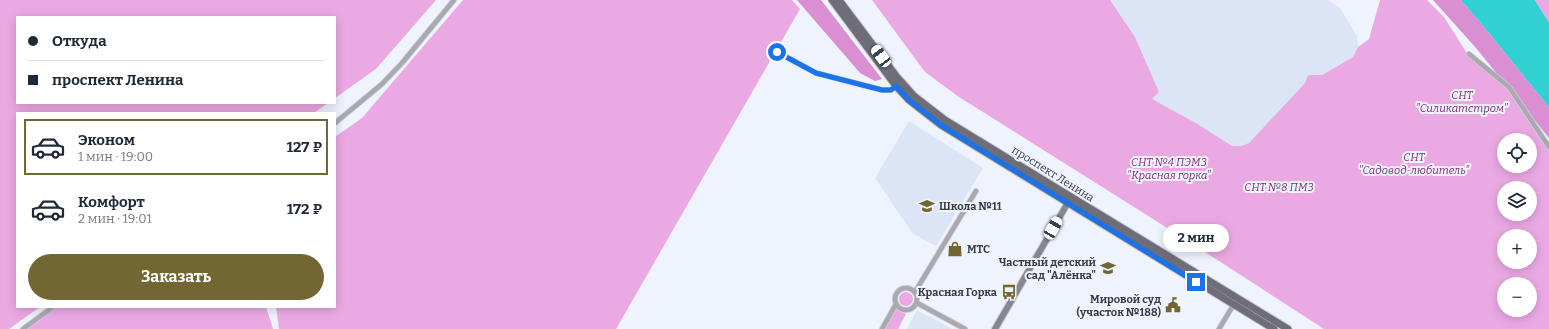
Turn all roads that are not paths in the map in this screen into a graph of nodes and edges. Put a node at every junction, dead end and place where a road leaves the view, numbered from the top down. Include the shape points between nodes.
1 (454, 0) edge
2 (832, 0) edge
3 (840, 0) edge
4 (777, 52) dead end
5 (1469, 54) dead end
6 (896, 86) junction
7 (336, 122) edge
8 (1549, 147) edge
9 (976, 191) dead end
10 (1069, 200) junction
11 (915, 292) junction
12 (917, 303) junction
13 (896, 304) junction
14 (1234, 304) junction
15 (52, 308) edge
16 (23, 329) edge
17 (882, 329) edge
18 (965, 329) edge
19 (995, 329) edge
20 (1219, 329) edge
21 (1274, 329) edge
22 (1288, 329) edge

1 - 7 street via 382,84
2 - 6 main road, проспект Ленина
3 - 10 main road, проспект Ленина via 914,96 945,120
4 - 6 street via 816,73 882,90 891,90
5 - 8 street via 1509,87
6 - 10 main road, проспект Ленина via 909,100 941,125
9 - 11 street
10 - 14 main road, проспект Ленина
10 - 19 street
10 - 22 main road, проспект Ленина
11 - 12 street
11 - 13 street via 909,288 902,289 896,294
12 - 13 street via 908,310 901,309
12 - 18 street
13 - 17 street
14 - 20 street
14 - 21 main road, проспект Ленина
15 - 16 street

